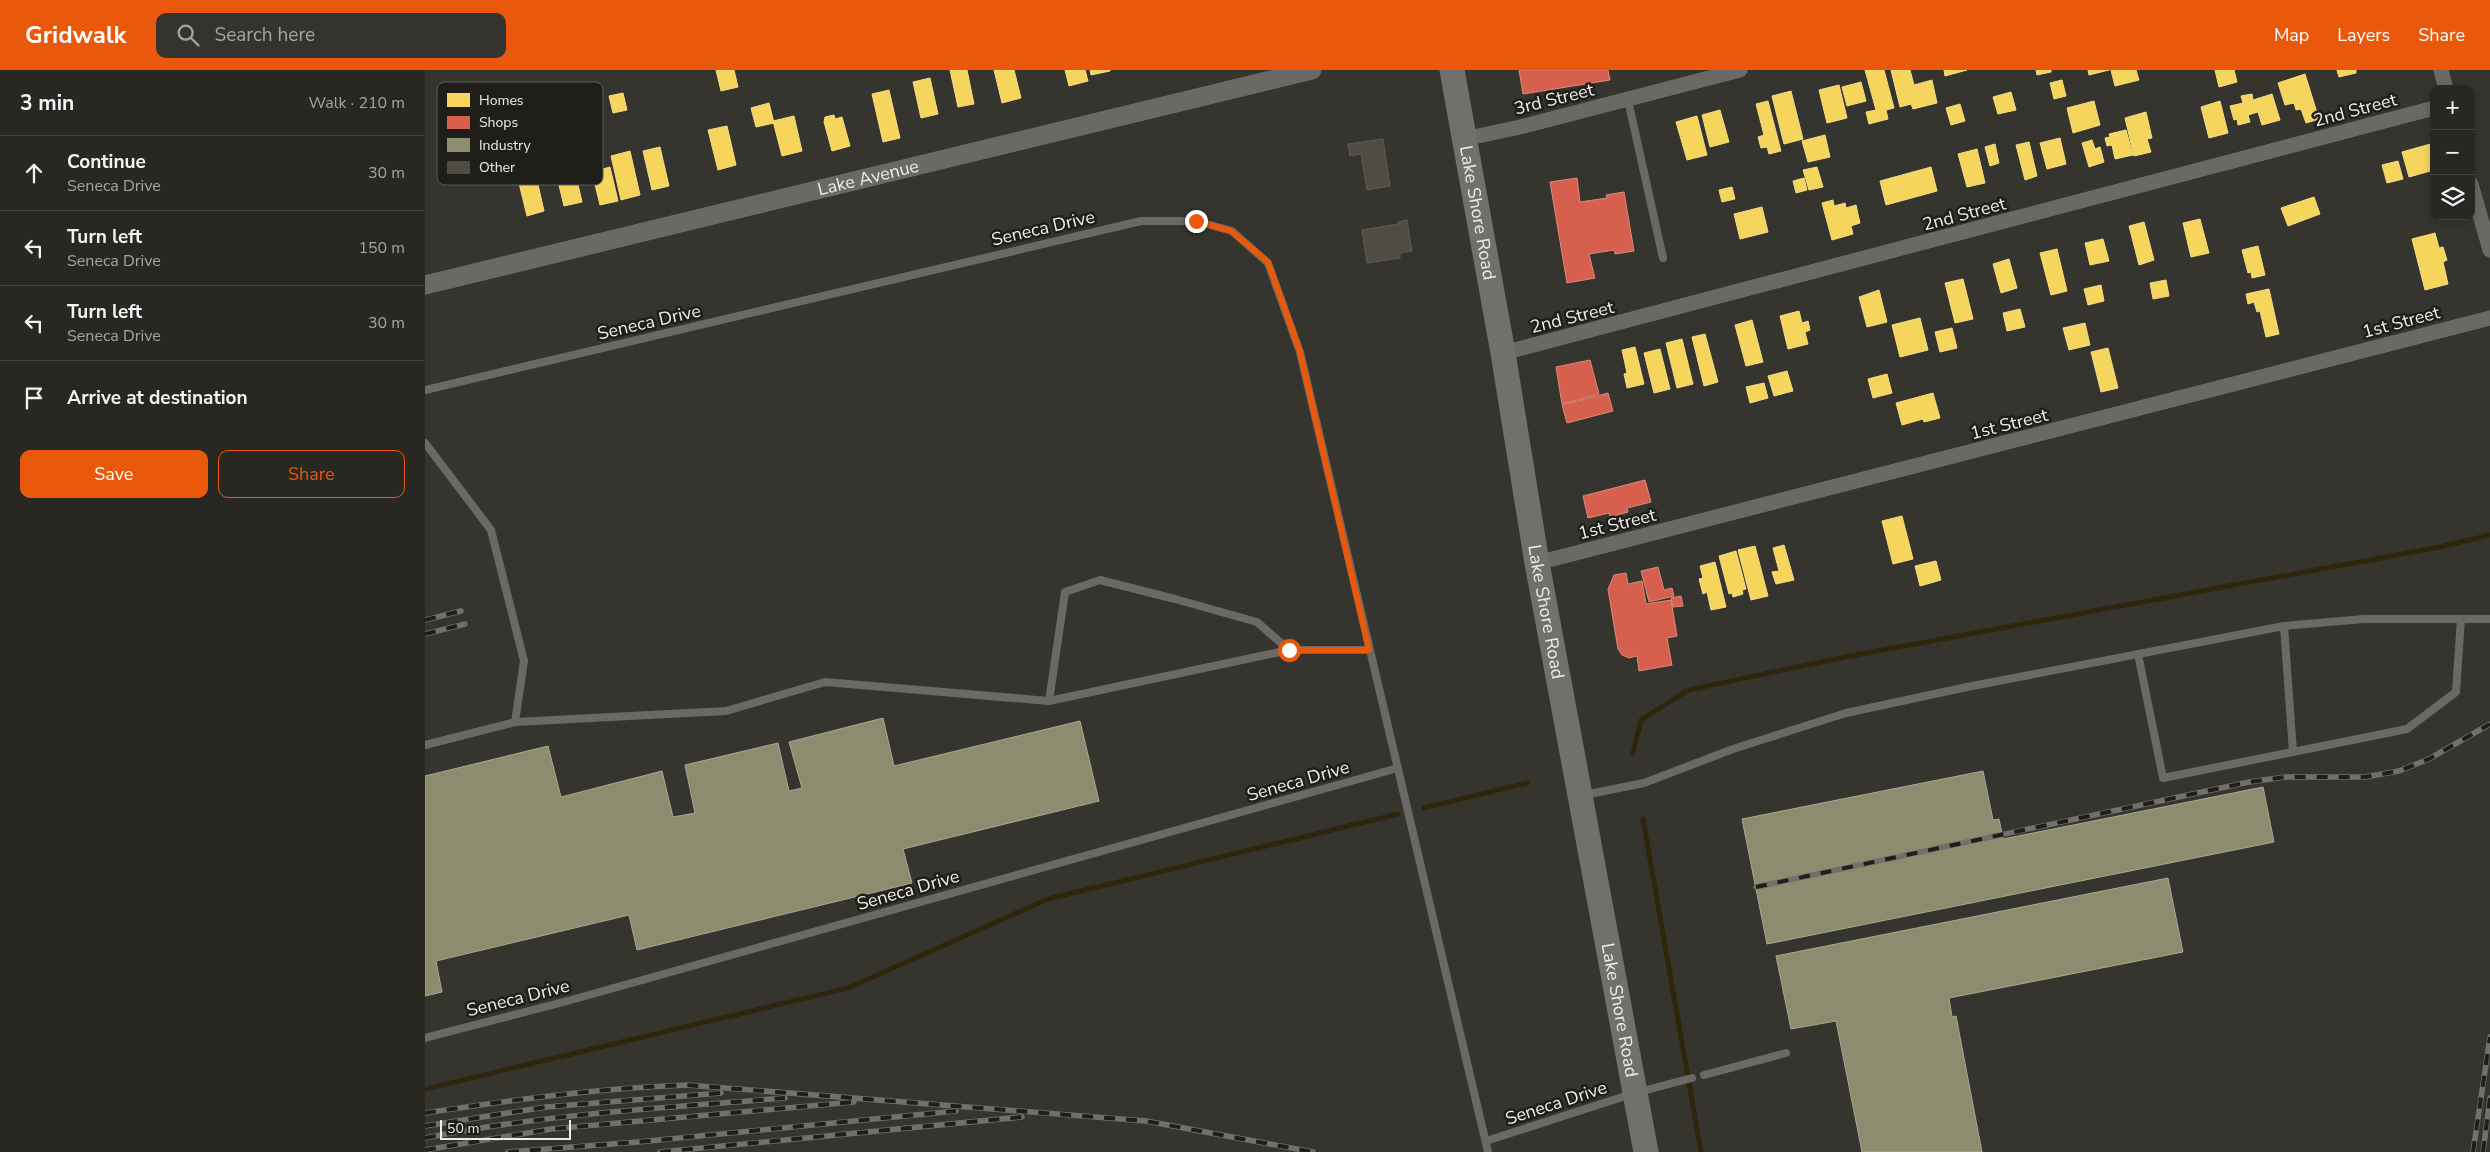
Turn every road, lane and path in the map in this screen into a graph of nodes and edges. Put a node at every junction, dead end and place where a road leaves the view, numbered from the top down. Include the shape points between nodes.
1 (1312, 70) edge
2 (1452, 70) edge
3 (1740, 70) edge
4 (2441, 70) edge
5 (2445, 85) edge
6 (1628, 100) junction
7 (2430, 109) edge
8 (1464, 138) junction
9 (2475, 198) edge
10 (2490, 250) edge
11 (1663, 258) dead end
12 (425, 286) edge
13 (2490, 318) edge
14 (1503, 354) junction
15 (425, 390) edge
16 (425, 443) edge
17 (1537, 563) junction
18 (2461, 619) junction
19 (2490, 619) edge
20 (2284, 626) junction
21 (1289, 650) junction
22 (1369, 650) junction
23 (2138, 654) junction
24 (1049, 700) junction
25 (515, 722) junction
26 (425, 745) edge
27 (2293, 752) junction
28 (1398, 768) junction
29 (1580, 795) junction
30 (425, 1038) edge
31 (1786, 1053) dead end
32 (1704, 1075) dead end
33 (1692, 1078) dead end
34 (1635, 1093) junction
35 (1485, 1141) junction
36 (1488, 1152) edge
37 (1646, 1152) edge

1 - 12 street, Lake Avenue
2 - 8 highway, Lake Shore Road
3 - 6 street, 3rd Street
4 - 5 street
6 - 8 street, 3rd Street
6 - 11 lane
7 - 14 street, 2nd Street
8 - 14 highway, Lake Shore Road
9 - 10 street
13 - 17 street, 1st Street
14 - 17 highway, Lake Shore Road
15 - 22 lane, Seneca Drive via 1141,221 1196,221 1231,231 1268,262 1300,352
16 - 25 lane via 491,530 524,661
17 - 29 highway, Lake Shore Road
18 - 19 lane
18 - 20 lane via 2364,619
18 - 27 lane via 2456,692 2407,729
20 - 23 lane
20 - 27 lane
21 - 22 lane
21 - 24 lane
21 - 24 lane via 1257,622 1100,580 1065,592
22 - 28 lane, Seneca Drive
23 - 27 lane via 2163,778
23 - 29 lane via 1846,713 1643,783
24 - 25 lane via 825,682 727,711
25 - 26 lane
28 - 30 lane, Seneca Drive
28 - 35 lane, Seneca Drive
29 - 34 highway, Lake Shore Road
31 - 32 lane
33 - 34 lane, Seneca Drive
34 - 35 lane, Seneca Drive
34 - 37 highway, Lake Shore Road
35 - 36 lane, Seneca Drive

